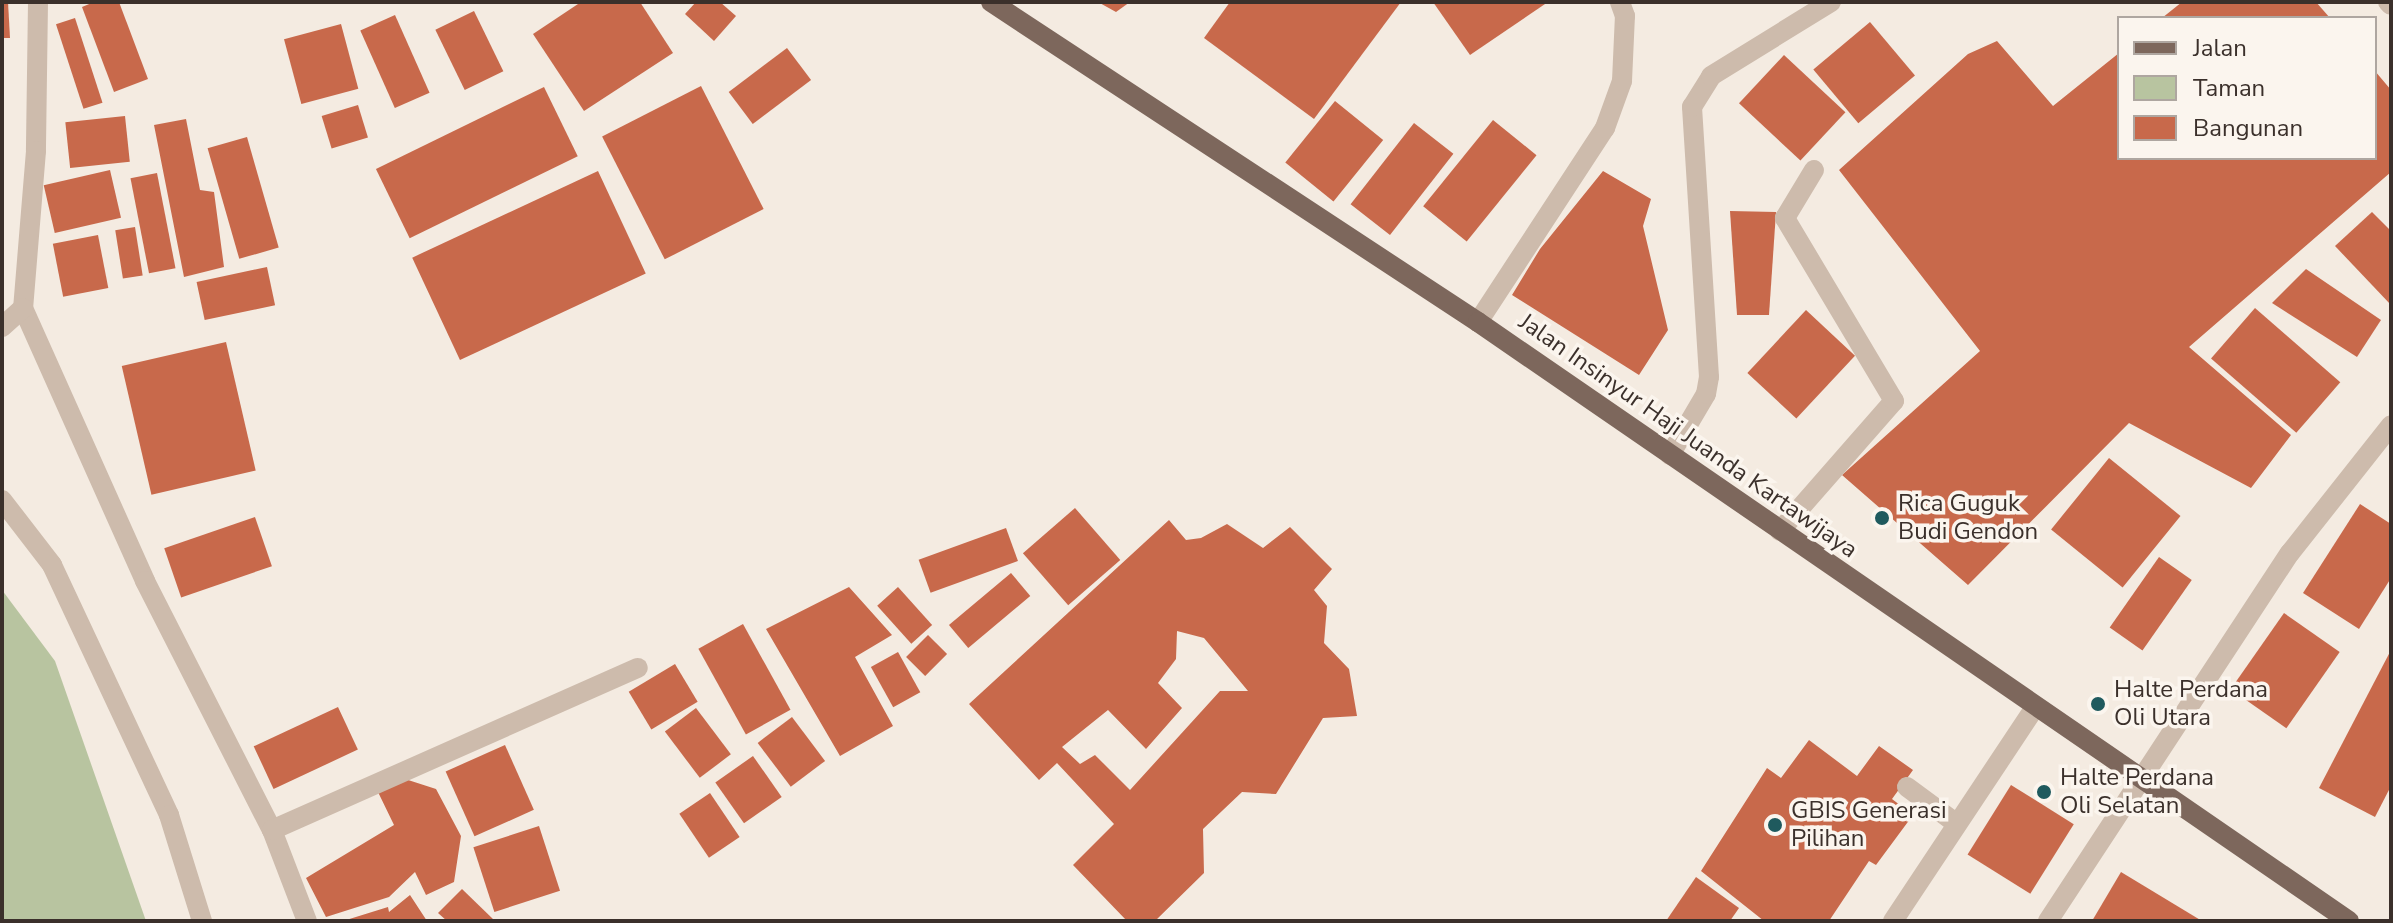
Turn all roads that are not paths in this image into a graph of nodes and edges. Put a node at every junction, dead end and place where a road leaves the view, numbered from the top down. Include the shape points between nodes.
1 (991, 2) edge
2 (1620, 2) edge
3 (1831, 2) edge
4 (40, 3) edge
5 (1814, 170) dead end
6 (23, 308) junction
7 (1478, 322) junction
8 (2, 327) edge
9 (2391, 425) edge
10 (1670, 455) junction
11 (2, 500) edge
12 (1780, 531) junction
13 (638, 668) dead end
14 (2035, 707) junction
15 (2138, 779) junction
16 (1907, 787) dead end
17 (1957, 824) junction
18 (272, 830) junction
19 (202, 921) edge
20 (307, 921) edge
21 (1893, 921) edge
22 (2048, 921) edge
23 (2349, 921) edge

1 - 7 main road, Jalan Insinyur Haji Juanda Kartawijaya
2 - 7 street via 1625,16 1622,81 1605,128
3 - 10 street via 1711,76 1692,107 1709,377 1706,394
4 - 6 street via 36,151
5 - 12 street via 1785,218 1894,401
6 - 8 street
6 - 18 street via 145,581
7 - 10 main road, Jalan Insinyur Haji Juanda Kartawijaya
9 - 15 street via 2290,553
10 - 12 main road, Jalan Insinyur Haji Juanda Kartawijaya
11 - 19 street via 52,565 169,815
12 - 14 main road, Jalan Insinyur Haji Juanda Kartawijaya
13 - 18 street
14 - 15 main road, Jalan Insinyur Haji Juanda Kartawijaya
14 - 17 street
15 - 22 street
15 - 23 main road, Jalan Insinyur Haji Juanda Kartawijaya
16 - 17 street
17 - 21 street
18 - 20 street

